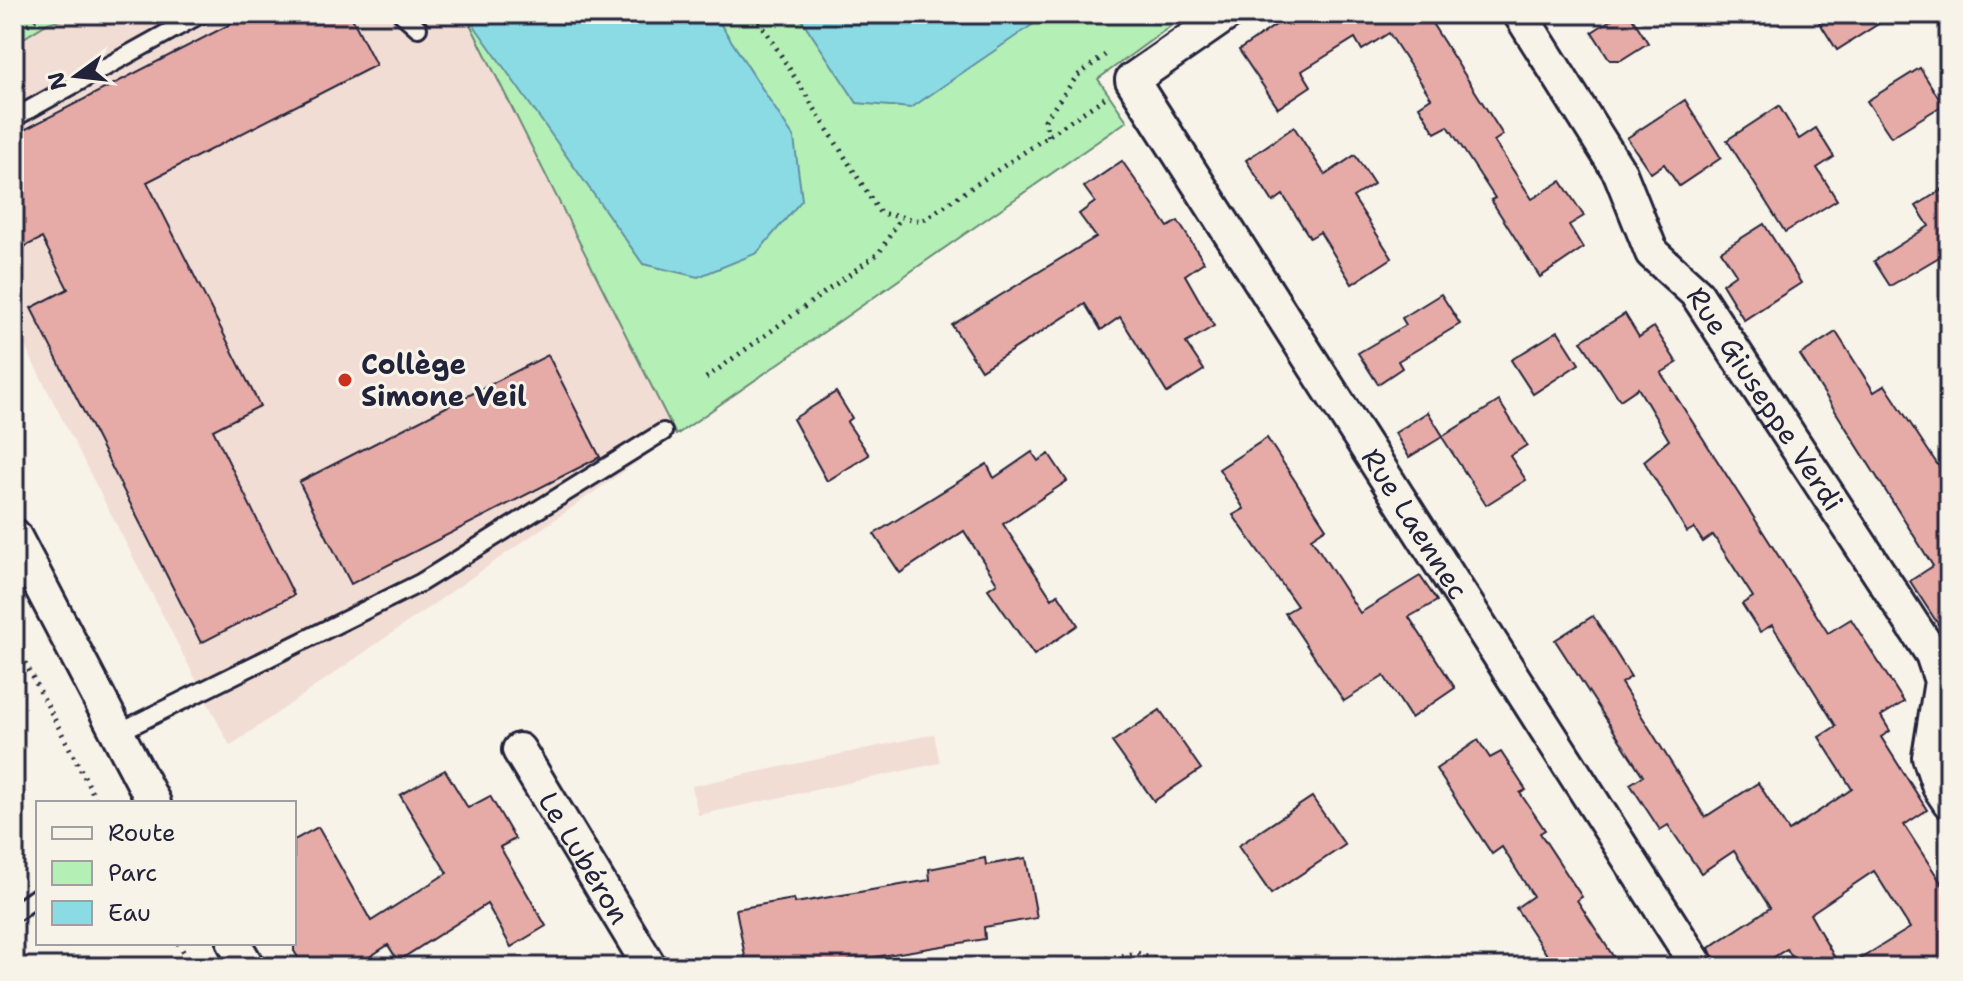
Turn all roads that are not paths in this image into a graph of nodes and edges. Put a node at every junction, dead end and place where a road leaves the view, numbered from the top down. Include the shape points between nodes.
1 (201, 14) edge
2 (402, 14) edge
3 (1227, 14) edge
4 (1520, 14) edge
5 (418, 28) dead end
6 (14, 118) edge
7 (663, 432) dead end
8 (14, 535) edge
9 (117, 733) junction
10 (519, 750) dead end
11 (153, 801) edge
12 (1949, 802) edge
13 (36, 897) edge
14 (14, 913) edge
15 (235, 945) edge
16 (248, 967) edge
17 (650, 967) edge
18 (1698, 967) edge

1 - 6 lane
2 - 5 lane
3 - 18 street, Rue Laennec via 1132,80
4 - 12 street, Rue Giuseppe Verdi via 1620,173 1652,253 1696,293 1932,654 1941,681 1929,757
7 - 9 lane via 420,583
8 - 9 street
9 - 11 street
10 - 17 street, Le Lubéron
13 - 14 lane
15 - 16 street

